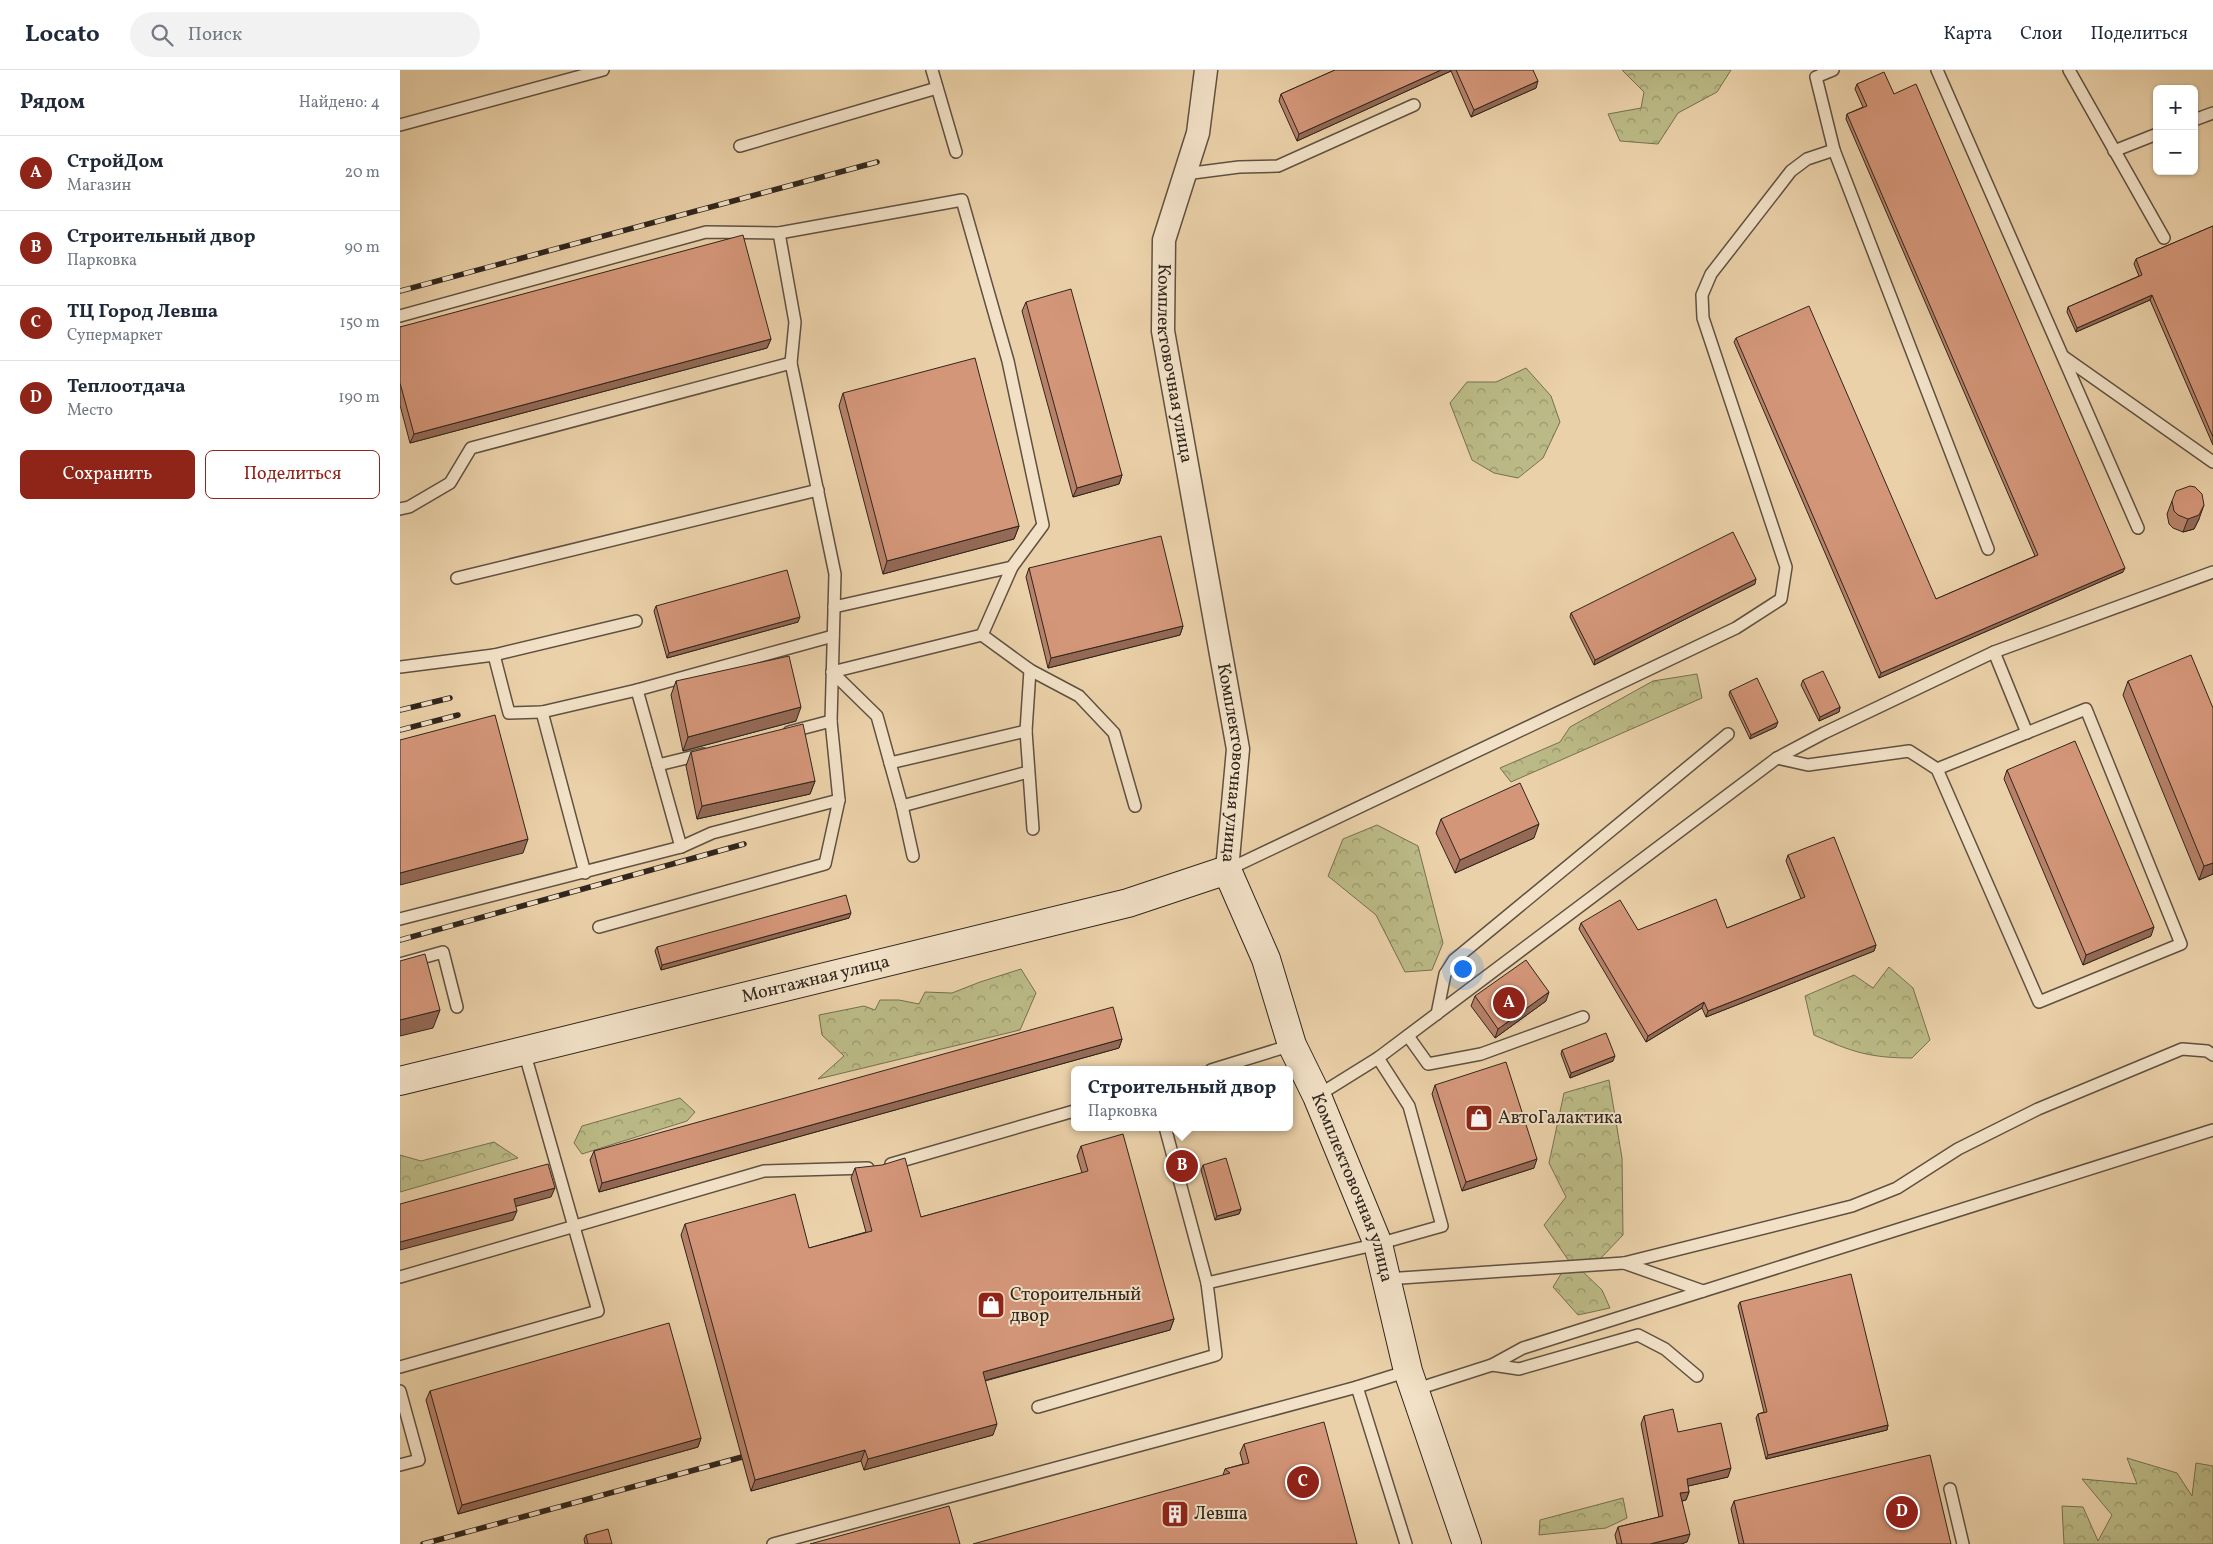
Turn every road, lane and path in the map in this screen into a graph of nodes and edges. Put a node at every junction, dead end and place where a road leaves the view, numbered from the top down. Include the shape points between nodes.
1 (603, 70) edge
2 (932, 70) edge
3 (1833, 70) edge
4 (1937, 70) edge
5 (2069, 70) edge
6 (1207, 72) edge
7 (1815, 73) edge
8 (937, 88) junction
9 (1414, 105) dead end
10 (2213, 113) edge
11 (2198, 119) edge
12 (400, 125) edge
13 (2153, 135) edge
14 (740, 146) dead end
15 (1834, 150) junction
16 (2114, 150) junction
17 (956, 152) dead end
18 (1185, 174) junction
19 (779, 234) junction
20 (2164, 238) dead end
21 (400, 316) edge
22 (2062, 356) junction
23 (790, 363) junction
24 (2213, 462) edge
25 (818, 490) junction
26 (400, 509) edge
27 (2138, 528) dead end
28 (1988, 549) dead end
29 (1012, 567) junction
30 (2213, 572) edge
31 (457, 578) dead end
32 (834, 607) junction
33 (636, 621) dead end
34 (982, 635) junction
35 (833, 636) junction
36 (1994, 652) junction
37 (494, 656) junction
38 (400, 667) edge
39 (1030, 670) junction
40 (832, 672) junction
41 (636, 690) junction
42 (542, 712) junction
43 (831, 721) junction
44 (1026, 731) junction
45 (2027, 733) junction
46 (1728, 734) dead end
47 (773, 736) edge
48 (716, 751) edge
49 (1777, 758) junction
50 (890, 763) junction
51 (658, 765) junction
52 (1938, 769) junction
53 (1028, 772) junction
54 (838, 800) junction
55 (902, 806) junction
56 (1135, 806) dead end
57 (1032, 829) dead end
58 (681, 848) junction
59 (913, 856) dead end
60 (1227, 870) junction
61 (585, 873) junction
62 (400, 919) edge
63 (599, 927) dead end
64 (400, 964) edge
65 (457, 1006) dead end
66 (1437, 1014) junction
67 (1583, 1018) dead end
68 (1408, 1036) junction
69 (1292, 1045) junction
70 (524, 1051) junction
71 (2213, 1055) edge
72 (1378, 1058) junction
73 (1224, 1066) edge
74 (400, 1081) edge
75 (1317, 1096) junction
76 (1071, 1112) edge
77 (2213, 1130) edge
78 (1166, 1131) edge
79 (575, 1228) junction
80 (1378, 1244) junction
81 (1624, 1263) junction
82 (400, 1277) edge
83 (1386, 1279) junction
84 (1207, 1283) junction
85 (1704, 1291) junction
86 (1492, 1365) junction
87 (400, 1367) edge
88 (1697, 1376) dead end
89 (1411, 1381) junction
90 (1357, 1387) junction
91 (400, 1391) edge
92 (1038, 1407) dead end
93 (400, 1465) edge
94 (1950, 1490) dead end
95 (774, 1544) edge
96 (1406, 1544) edge
97 (1466, 1544) edge
98 (1963, 1544) edge

1 - 12 lane
2 - 8 lane
3 - 7 lane
4 - 22 lane
5 - 16 lane
6 - 18 street, Комплектовочная улица via 1198,133
7 - 15 lane
8 - 14 lane
8 - 17 lane
9 - 18 lane via 1278,166
10 - 11 lane
13 - 16 lane
15 - 28 lane
15 - 60 lane via 1807,159 1791,171 1711,274 1702,295 1703,318 1786,567 1781,599 1736,628
16 - 20 lane
18 - 60 street, Комплектовочная улица via 1164,240 1163,331 1238,749
19 - 21 lane via 706,232
19 - 23 lane via 795,322
19 - 29 lane via 962,200 1008,361 1043,525
22 - 24 lane
22 - 27 lane
23 - 25 lane
23 - 26 lane via 470,448 450,483
25 - 31 lane
25 - 32 lane via 835,574
29 - 32 lane
29 - 34 lane
30 - 36 lane
32 - 35 lane
33 - 37 lane
34 - 39 lane
34 - 40 lane
35 - 40 lane
35 - 41 lane
36 - 45 lane
36 - 49 lane
37 - 38 lane
37 - 42 lane via 509,713
39 - 44 lane
39 - 56 lane via 1079,696 1114,733
40 - 43 lane
40 - 50 lane via 877,716
41 - 42 lane
41 - 51 lane
42 - 61 lane
43 - 47 lane
43 - 54 lane
44 - 50 lane
44 - 53 lane
45 - 52 lane
45 - 52 lane via 2086,709 2181,944 2039,1002
46 - 66 lane via 1454,960 1445,974
48 - 51 lane
49 - 52 lane via 1808,765 1910,751
49 - 66 lane
50 - 55 lane
51 - 58 lane
53 - 55 lane
53 - 57 lane
54 - 58 lane via 712,833
54 - 63 lane via 825,864
55 - 59 lane
58 - 61 lane
60 - 69 street, Комплектовочная улица via 1266,959
60 - 70 street, Монтажная улица via 1128,902
61 - 62 lane
64 - 65 lane via 443,952
66 - 68 lane
67 - 68 lane via 1481,1054 1428,1064
68 - 72 lane
69 - 73 lane
69 - 75 street, Комплектовочная улица
70 - 74 street, Монтажная улица
70 - 79 lane
71 - 81 lane via 2207,1050 2182,1049 2038,1109 1958,1149 1897,1188 1852,1206
72 - 75 lane
72 - 80 lane via 1409,1106 1442,1226
75 - 80 street, Комплектовочная улица
76 - 79 lane via 876,1168 764,1171
77 - 85 lane
78 - 84 lane
79 - 82 lane
79 - 87 lane via 598,1311
80 - 83 street, Комплектовочная улица
80 - 84 lane
81 - 83 lane
81 - 85 lane
83 - 89 street, Комплектовочная улица
84 - 92 lane via 1216,1355
85 - 86 lane via 1523,1348
86 - 88 lane via 1519,1369 1638,1335 1665,1349
86 - 89 lane
89 - 90 lane
89 - 97 street, Комплектовочная улица
90 - 95 lane
90 - 96 lane
91 - 93 lane via 419,1460
94 - 98 lane

